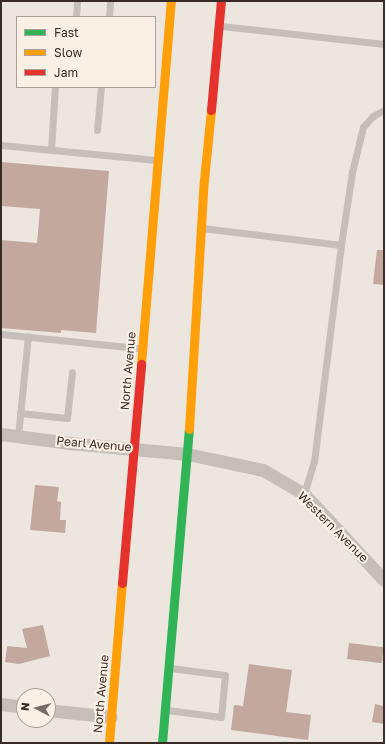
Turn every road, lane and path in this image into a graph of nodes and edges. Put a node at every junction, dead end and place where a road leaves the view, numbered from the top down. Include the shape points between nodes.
1 (77, 1) edge
2 (110, 1) edge
3 (171, 1) edge
4 (221, 1) edge
5 (76, 16) edge
6 (108, 16) edge
7 (218, 26) junction
8 (384, 44) edge
9 (55, 88) edge
10 (101, 88) edge
11 (384, 110) edge
12 (97, 130) dead end
13 (1, 145) edge
14 (50, 150) junction
15 (158, 161) junction
16 (201, 228) junction
17 (341, 245) junction
18 (1, 334) edge
19 (28, 336) junction
20 (142, 348) junction
21 (72, 372) dead end
22 (20, 413) junction
23 (1, 434) edge
24 (18, 436) junction
25 (134, 448) junction
26 (187, 454) junction
27 (304, 494) junction
28 (384, 580) edge
29 (168, 668) junction
30 (1, 704) edge
31 (16, 706) edge
32 (165, 710) junction
33 (56, 711) edge
34 (111, 717) junction
35 (109, 743) edge
36 (162, 743) edge

1 - 5 lane
2 - 6 lane
3 - 15 main road, North Avenue
4 - 7 main road
7 - 8 lane
7 - 16 main road
9 - 14 lane
10 - 12 lane
11 - 17 lane via 362,127
13 - 14 lane
14 - 15 lane
15 - 20 main road, North Avenue
16 - 17 lane
16 - 26 main road
17 - 27 lane via 314,461
18 - 19 lane
19 - 20 lane
19 - 22 lane
20 - 25 main road, North Avenue
21 - 22 lane via 67,418
22 - 24 lane
23 - 24 street, Pearl Avenue
24 - 25 street, Pearl Avenue
25 - 26 street, Pearl Avenue
25 - 34 main road, North Avenue
26 - 27 street, Western Avenue via 263,470
26 - 29 main road
27 - 28 street, Western Avenue
29 - 32 main road
29 - 32 lane via 225,674 220,717
30 - 31 street
32 - 36 main road
33 - 34 street
34 - 35 main road, North Avenue

